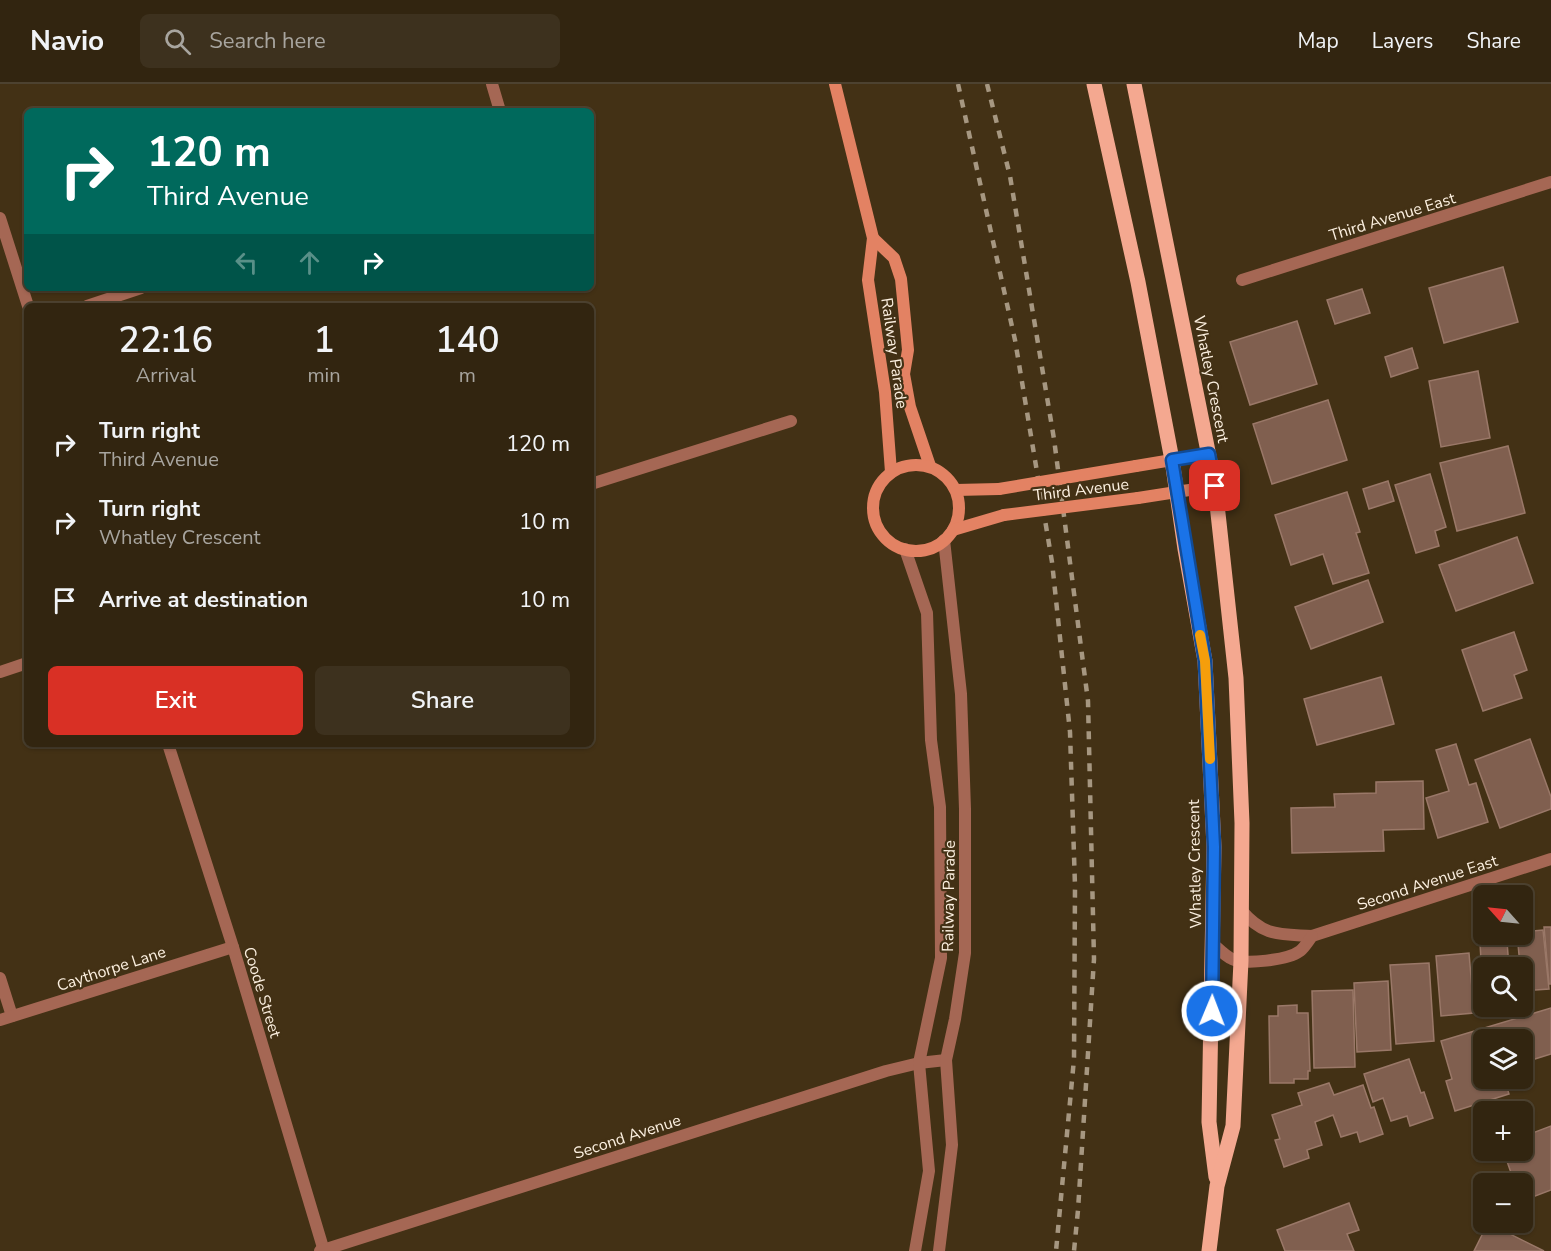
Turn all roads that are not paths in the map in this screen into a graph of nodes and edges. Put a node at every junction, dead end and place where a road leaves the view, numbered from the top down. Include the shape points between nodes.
1 (492, 84) edge
2 (835, 84) edge
3 (1094, 84) edge
4 (1134, 84) edge
5 (499, 108) edge
6 (1551, 182) edge
7 (0, 218) edge
8 (873, 238) junction
9 (1242, 280) dead end
10 (132, 291) edge
11 (27, 303) edge
12 (96, 303) edge
13 (791, 421) dead end
14 (1209, 454) junction
15 (1172, 460) junction
16 (930, 466) junction
17 (891, 472) junction
18 (594, 483) edge
19 (1215, 486) junction
20 (956, 490) junction
21 (1178, 493) junction
22 (953, 530) junction
23 (944, 540) junction
24 (905, 549) junction
25 (24, 664) edge
26 (0, 672) edge
27 (169, 747) edge
28 (1551, 859) edge
29 (1241, 910) junction
30 (1312, 936) junction
31 (1213, 944) junction
32 (232, 946) junction
33 (1241, 961) junction
34 (0, 978) edge
35 (6, 1018) edge
36 (946, 1060) junction
37 (919, 1063) junction
38 (1217, 1186) junction
39 (322, 1251) edge
40 (915, 1251) edge
41 (939, 1251) edge
42 (1209, 1251) edge

1 - 5 street
2 - 8 main road, Railway Parade
3 - 15 main road, Whatley Crescent
4 - 14 main road, Whatley Crescent
6 - 9 street, Third Avenue East
7 - 11 street
8 - 16 main road, Railway Parade via 894,258 901,279 908,350 904,374 910,407
8 - 17 main road, Railway Parade via 868,280 885,392
10 - 12 street
13 - 18 street
14 - 15 main road, Third Avenue
14 - 19 main road, Whatley Crescent
15 - 20 main road, Third Avenue, bridge via 999,489
15 - 21 main road, Whatley Crescent
16 - 17 main road via 910,465
16 - 20 main road via 950,480
17 - 24 main road via 875,495 875,522 892,544
19 - 21 main road, Third Avenue
19 - 29 main road, Whatley Crescent via 1236,678
20 - 22 main road via 959,504
21 - 22 main road, Third Avenue, bridge via 1004,515
21 - 31 main road, Whatley Crescent via 1205,661 1214,847
22 - 23 main road
23 - 24 main road via 932,548
23 - 36 street, Railway Parade via 961,694 965,809 965,952
24 - 37 street, Railway Parade via 927,613 931,740 940,807 941,957
25 - 26 street
27 - 32 street, Coode Street
28 - 30 street, Second Avenue East
29 - 30 street, Second Avenue East via 1264,930
29 - 33 main road, Whatley Crescent
30 - 33 street, Second Avenue East via 1300,951 1276,959
31 - 33 street
31 - 38 main road, Whatley Crescent via 1209,1122
32 - 35 street, Caythorpe Lane
32 - 39 street, Coode Street
33 - 38 main road, Whatley Crescent via 1233,1126
34 - 35 street
36 - 37 street, Second Avenue
36 - 41 street, Railway Parade via 952,1145
37 - 39 street, Second Avenue
37 - 40 street, Railway Parade via 929,1171
38 - 42 main road, Whatley Crescent

